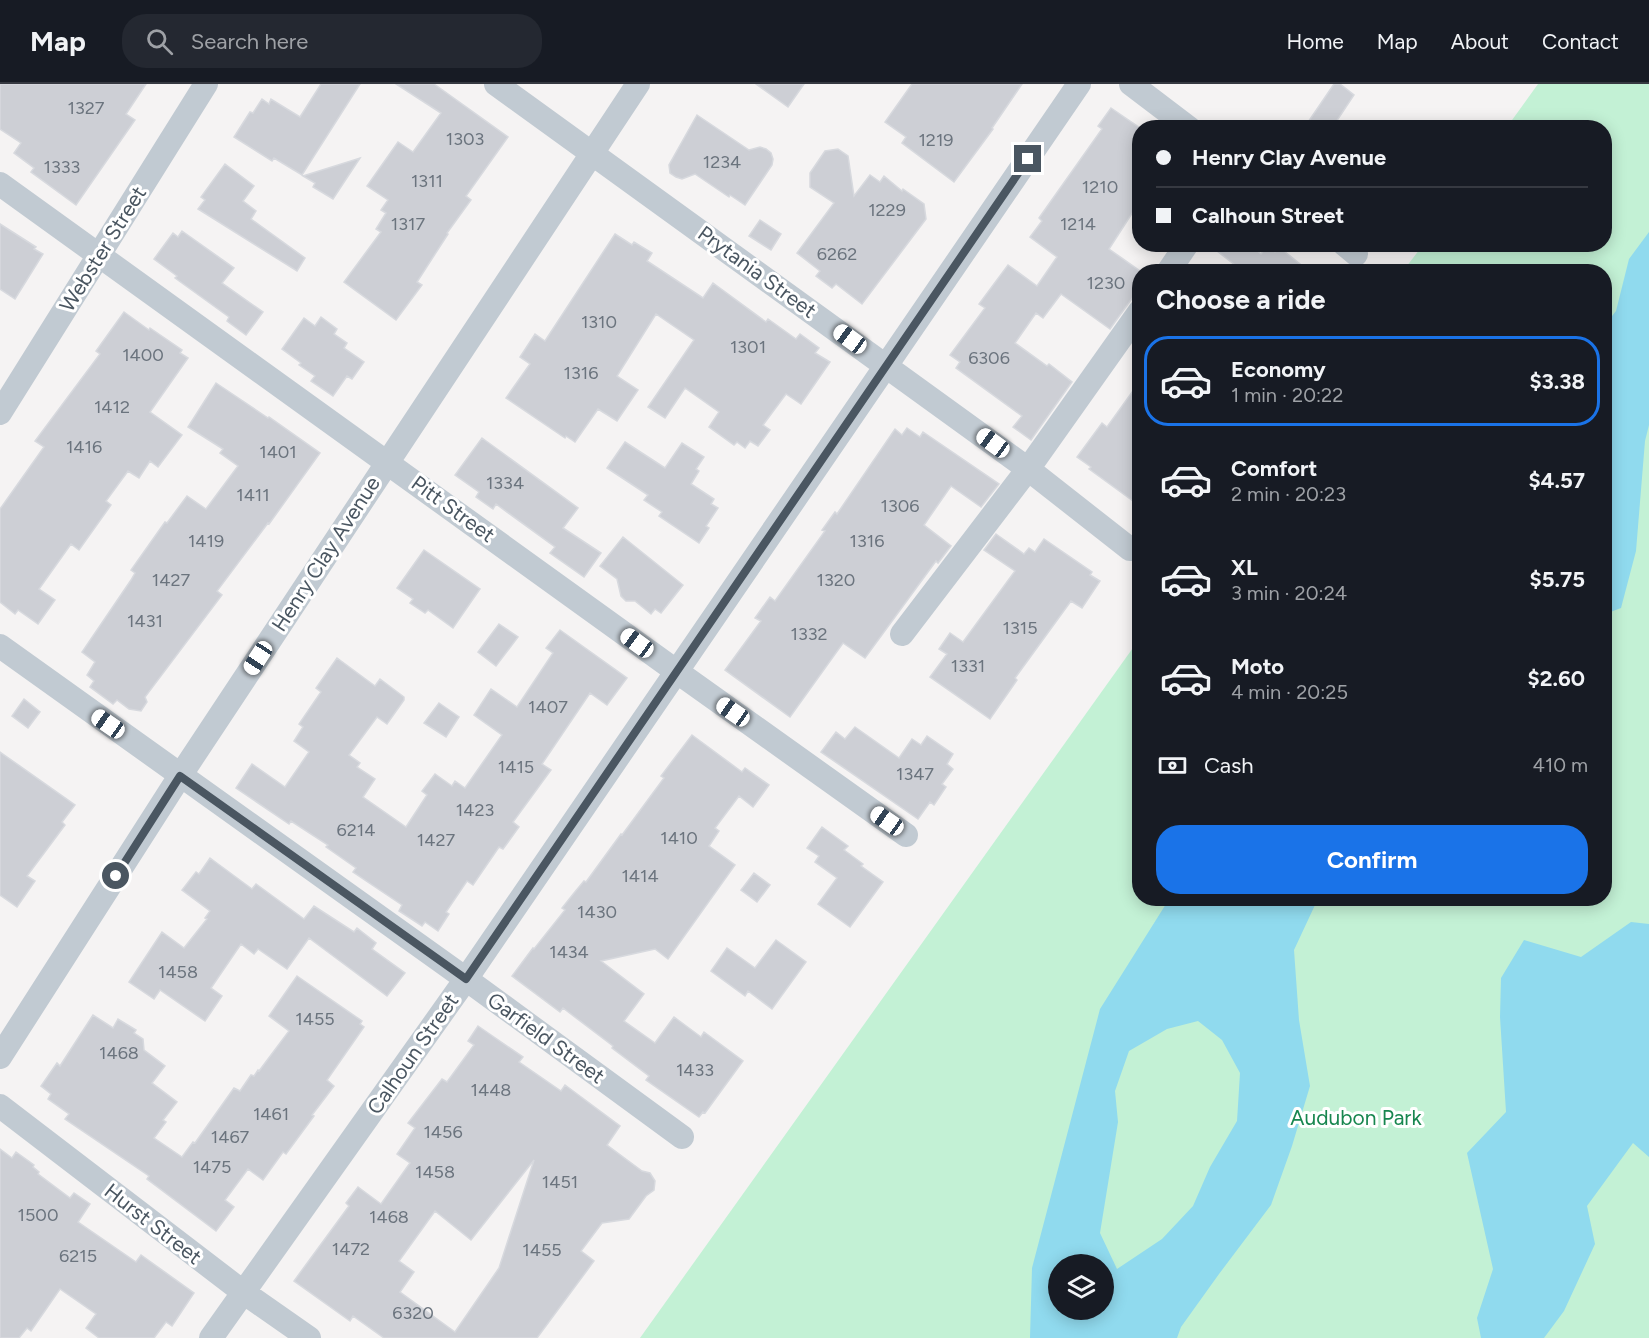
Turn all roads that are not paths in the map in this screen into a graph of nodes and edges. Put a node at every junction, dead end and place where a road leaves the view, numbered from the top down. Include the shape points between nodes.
1 (206, 84) edge
2 (496, 84) edge
3 (638, 84) edge
4 (1079, 84) edge
5 (1131, 84) edge
6 (1178, 120) edge
7 (593, 154) junction
8 (0, 184) edge
9 (99, 255) junction
10 (1132, 322) edge
11 (887, 366) junction
12 (0, 414) edge
13 (387, 461) junction
14 (1028, 469) junction
15 (1130, 549) dead end
16 (902, 634) dead end
17 (0, 646) edge
18 (676, 671) junction
19 (180, 776) junction
20 (906, 835) dead end
21 (466, 979) junction
22 (0, 1057) edge
23 (0, 1106) edge
24 (682, 1137) dead end
25 (243, 1292) junction
26 (211, 1338) edge
27 (309, 1338) edge

1 - 9 street, Webster Street
2 - 7 street, Prytania Street
3 - 7 street, Henry Clay Avenue
4 - 11 street, Calhoun Street
5 - 6 street
7 - 11 street, Prytania Street
7 - 13 street, Henry Clay Avenue
8 - 9 street, Pitt Street
9 - 12 street, Webster Street
9 - 13 street, Pitt Street
10 - 14 street
11 - 14 street, Prytania Street
11 - 18 street, Calhoun Street
13 - 18 street, Pitt Street
13 - 19 street, Henry Clay Avenue
14 - 15 street, Prytania Street
14 - 16 street
17 - 19 street, Garfield Street
18 - 20 street, Pitt Street
18 - 21 street, Calhoun Street
19 - 21 street, Garfield Street
19 - 22 street, Henry Clay Avenue
21 - 24 street, Garfield Street
21 - 25 street, Calhoun Street
23 - 25 street, Hurst Street
25 - 26 street, Calhoun Street
25 - 27 street, Hurst Street

